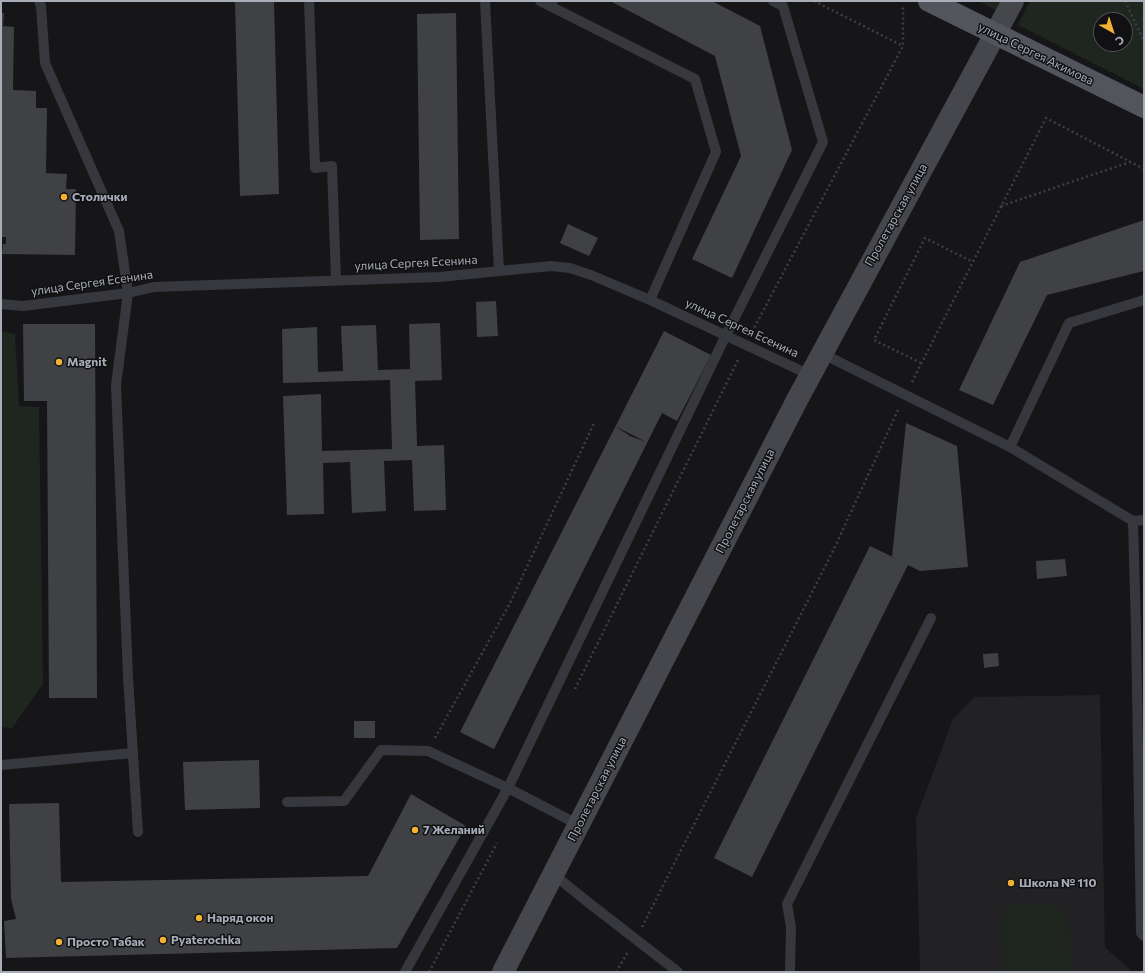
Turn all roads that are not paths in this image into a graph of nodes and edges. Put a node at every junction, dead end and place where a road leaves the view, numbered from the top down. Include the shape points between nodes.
1 (39, 1) edge
2 (309, 1) edge
3 (485, 1) edge
4 (540, 1) edge
5 (773, 1) edge
6 (929, 1) edge
7 (1013, 1) edge
8 (551, 3) edge
9 (995, 34) junction
10 (1144, 107) edge
11 (499, 271) junction
12 (336, 280) junction
13 (128, 293) junction
14 (650, 300) junction
15 (1144, 300) edge
16 (1, 304) edge
17 (726, 335) junction
18 (822, 353) junction
19 (810, 375) junction
20 (1010, 447) junction
21 (1144, 520) edge
22 (1132, 521) junction
23 (931, 618) dead end
24 (1136, 628) junction
25 (1144, 642) edge
26 (133, 753) junction
27 (1, 765) edge
28 (508, 788) junction
29 (287, 802) dead end
30 (579, 825) junction
31 (138, 832) dead end
32 (553, 874) junction
33 (1144, 936) edge
34 (405, 972) edge
35 (503, 972) edge
36 (678, 972) edge
37 (790, 972) edge

1 - 13 lane via 45,63 119,231
2 - 12 lane via 315,168 332,166
3 - 11 lane
4 - 8 lane
5 - 17 lane via 783,6 822,142
6 - 9 main road, улица Сергея Акимова
7 - 9 main road, Пролетарская улица
8 - 14 lane via 695,79 716,152
9 - 10 main road, улица Сергея Акимова
9 - 18 main road, Пролетарская улица
11 - 12 lane, улица Сергея Есенина via 439,277
11 - 14 lane, улица Сергея Есенина via 551,266 570,268
12 - 13 lane, улица Сергея Есенина via 154,287
13 - 16 lane, улица Сергея Есенина via 22,306
13 - 26 lane via 116,385
14 - 17 lane, улица Сергея Есенина
15 - 20 lane via 1069,323
17 - 19 lane, улица Сергея Есенина
17 - 28 lane
18 - 19 main road, Пролетарская улица
18 - 20 lane
19 - 30 main road, Пролетарская улица
20 - 22 lane
21 - 22 lane
22 - 24 lane
23 - 37 lane via 787,904 791,927
24 - 25 lane
24 - 33 lane via 1141,932
26 - 27 lane
26 - 31 lane
28 - 29 lane via 428,751 381,750 344,801
28 - 30 lane
28 - 34 lane
30 - 32 main road, Пролетарская улица
32 - 35 main road, Пролетарская улица
32 - 36 lane

